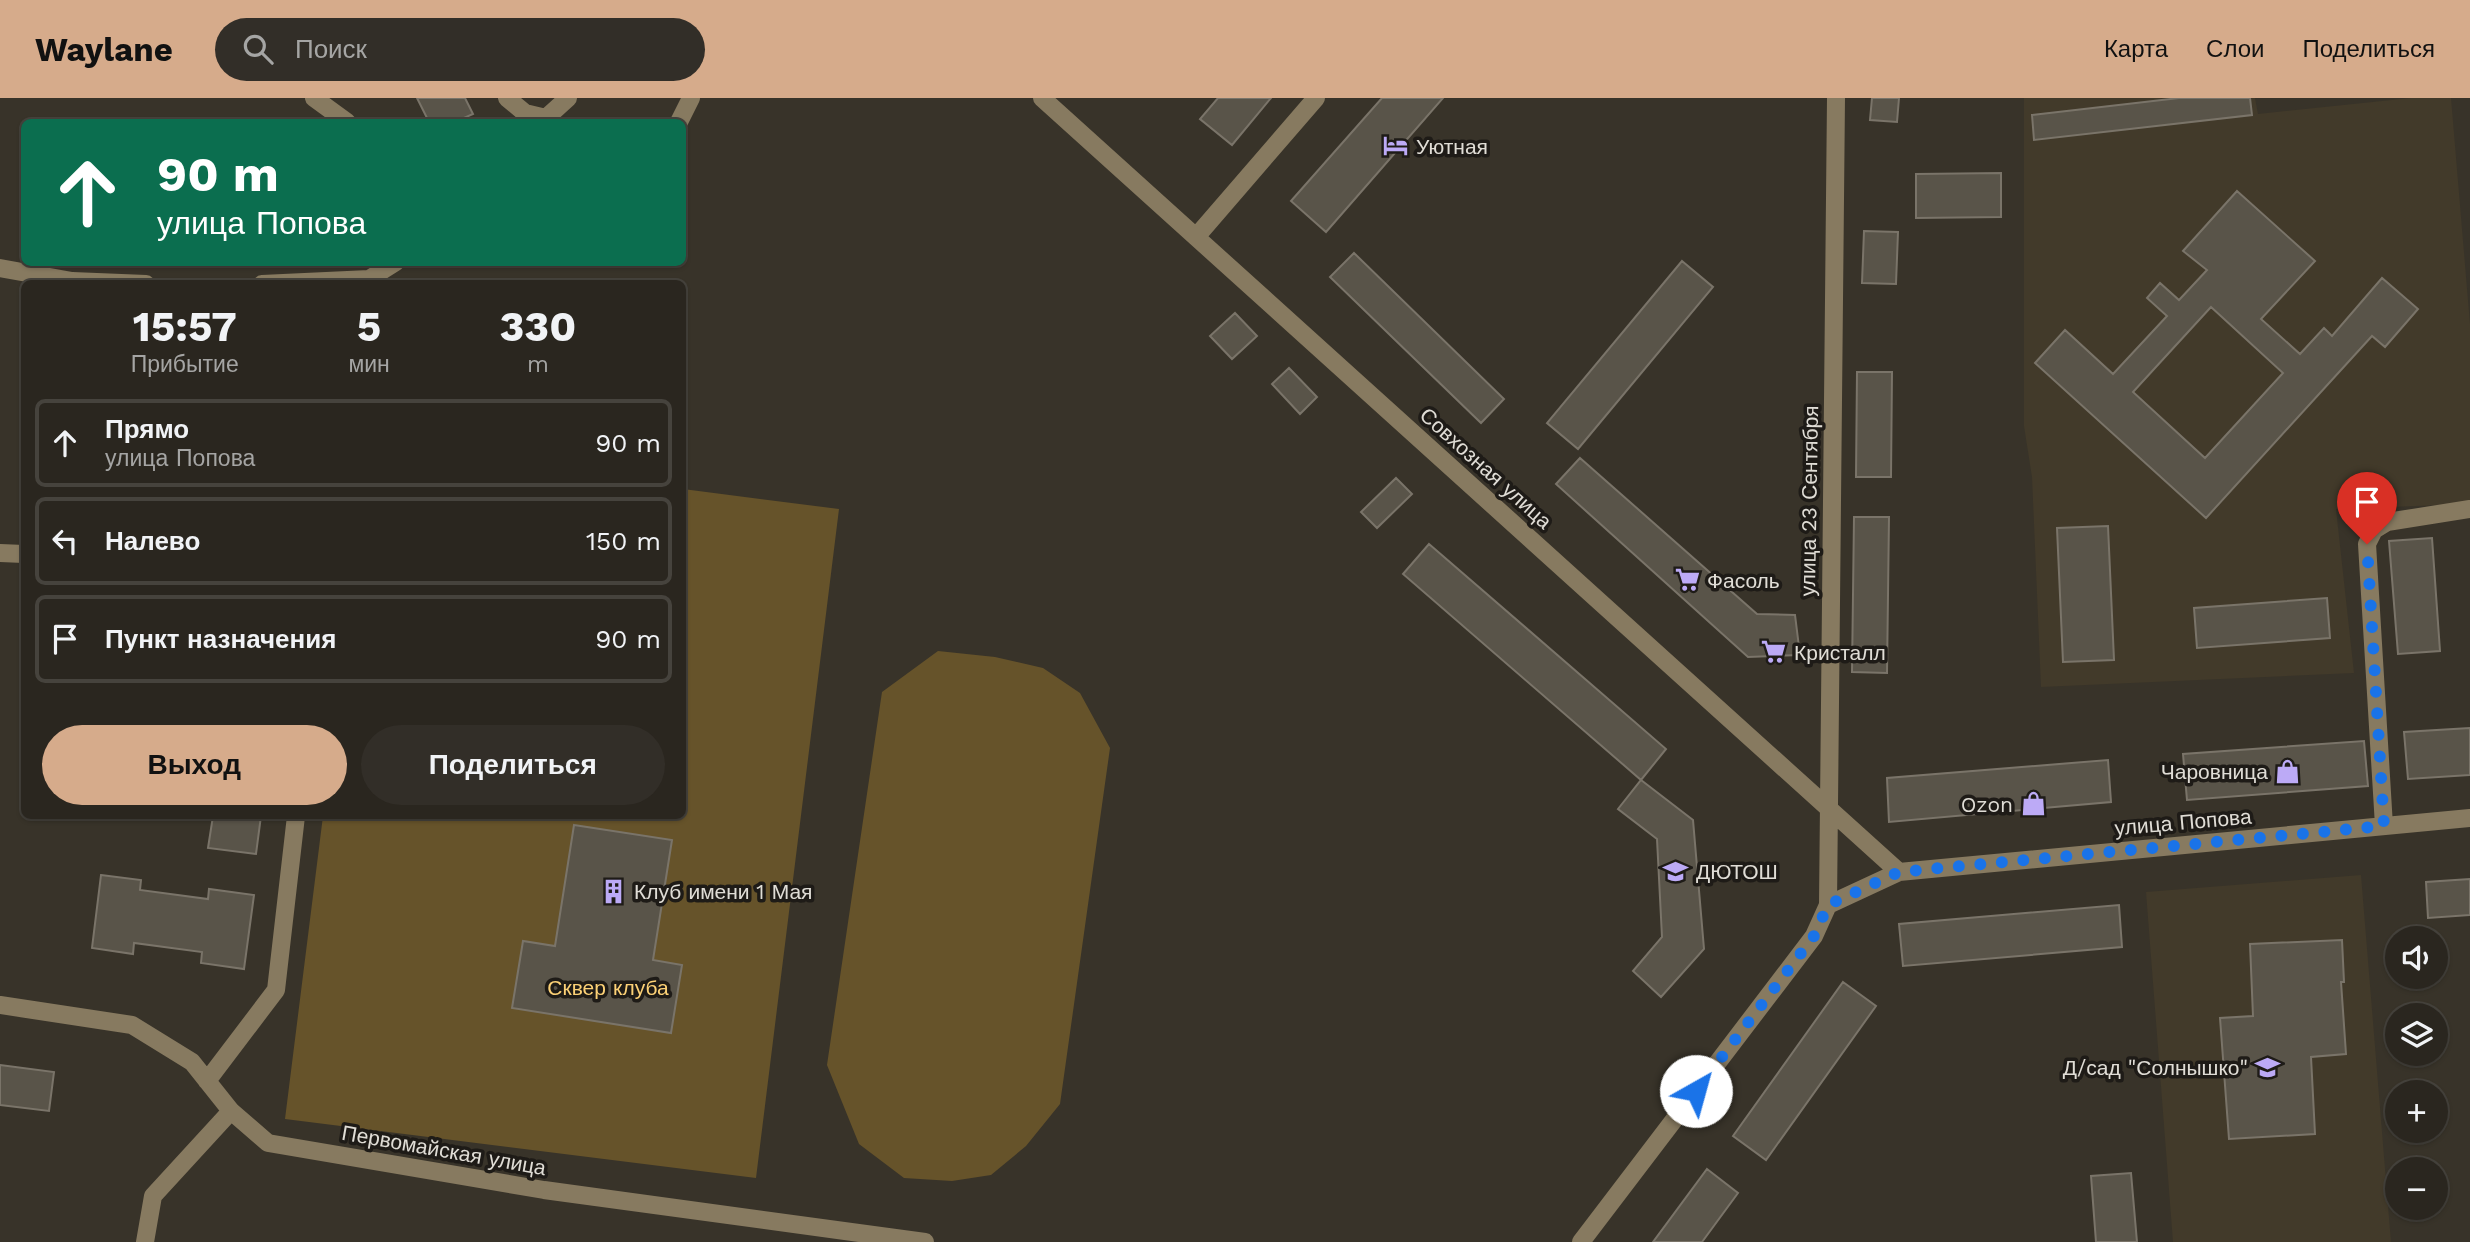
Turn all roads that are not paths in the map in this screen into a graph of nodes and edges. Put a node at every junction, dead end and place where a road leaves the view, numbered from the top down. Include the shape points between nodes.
1 (314, 98) edge
2 (507, 98) edge
3 (568, 98) edge
4 (691, 98) edge
5 (1042, 98) edge
6 (1317, 98) edge
7 (1836, 98) edge
8 (343, 119) edge
9 (680, 119) edge
10 (1196, 237) junction
11 (390, 266) edge
12 (0, 268) edge
13 (66, 280) edge
14 (370, 280) edge
15 (2470, 509) edge
16 (0, 553) edge
17 (21, 554) edge
18 (1828, 807) junction
19 (2470, 818) edge
20 (296, 819) edge
21 (2384, 826) junction
22 (1899, 872) junction
23 (1828, 905) junction
24 (0, 1005) edge
25 (207, 1081) junction
26 (231, 1111) junction
27 (145, 1242) edge
28 (925, 1242) edge
29 (1581, 1242) edge

1 - 8 street
2 - 3 street via 525,113 546,118
4 - 9 street
5 - 10 street, Совхозная улица
6 - 10 street
7 - 18 street, улица 23 Сентября
10 - 18 street, Совхозная улица
11 - 14 street
12 - 13 street
15 - 21 street via 2387,522 2374,530 2367,544
16 - 17 street
18 - 22 street, Совхозная улица
18 - 23 street, улица 23 Сентября
19 - 21 street, улица Попова
20 - 25 street via 276,990
21 - 22 street, улица Попова
22 - 23 street
23 - 29 street, улица 23 Сентября via 1814,936
24 - 25 street, Первомайская улица via 132,1025 192,1062
25 - 26 street, Первомайская улица
26 - 27 street via 153,1196
26 - 28 street, Первомайская улица via 268,1143 544,1190

